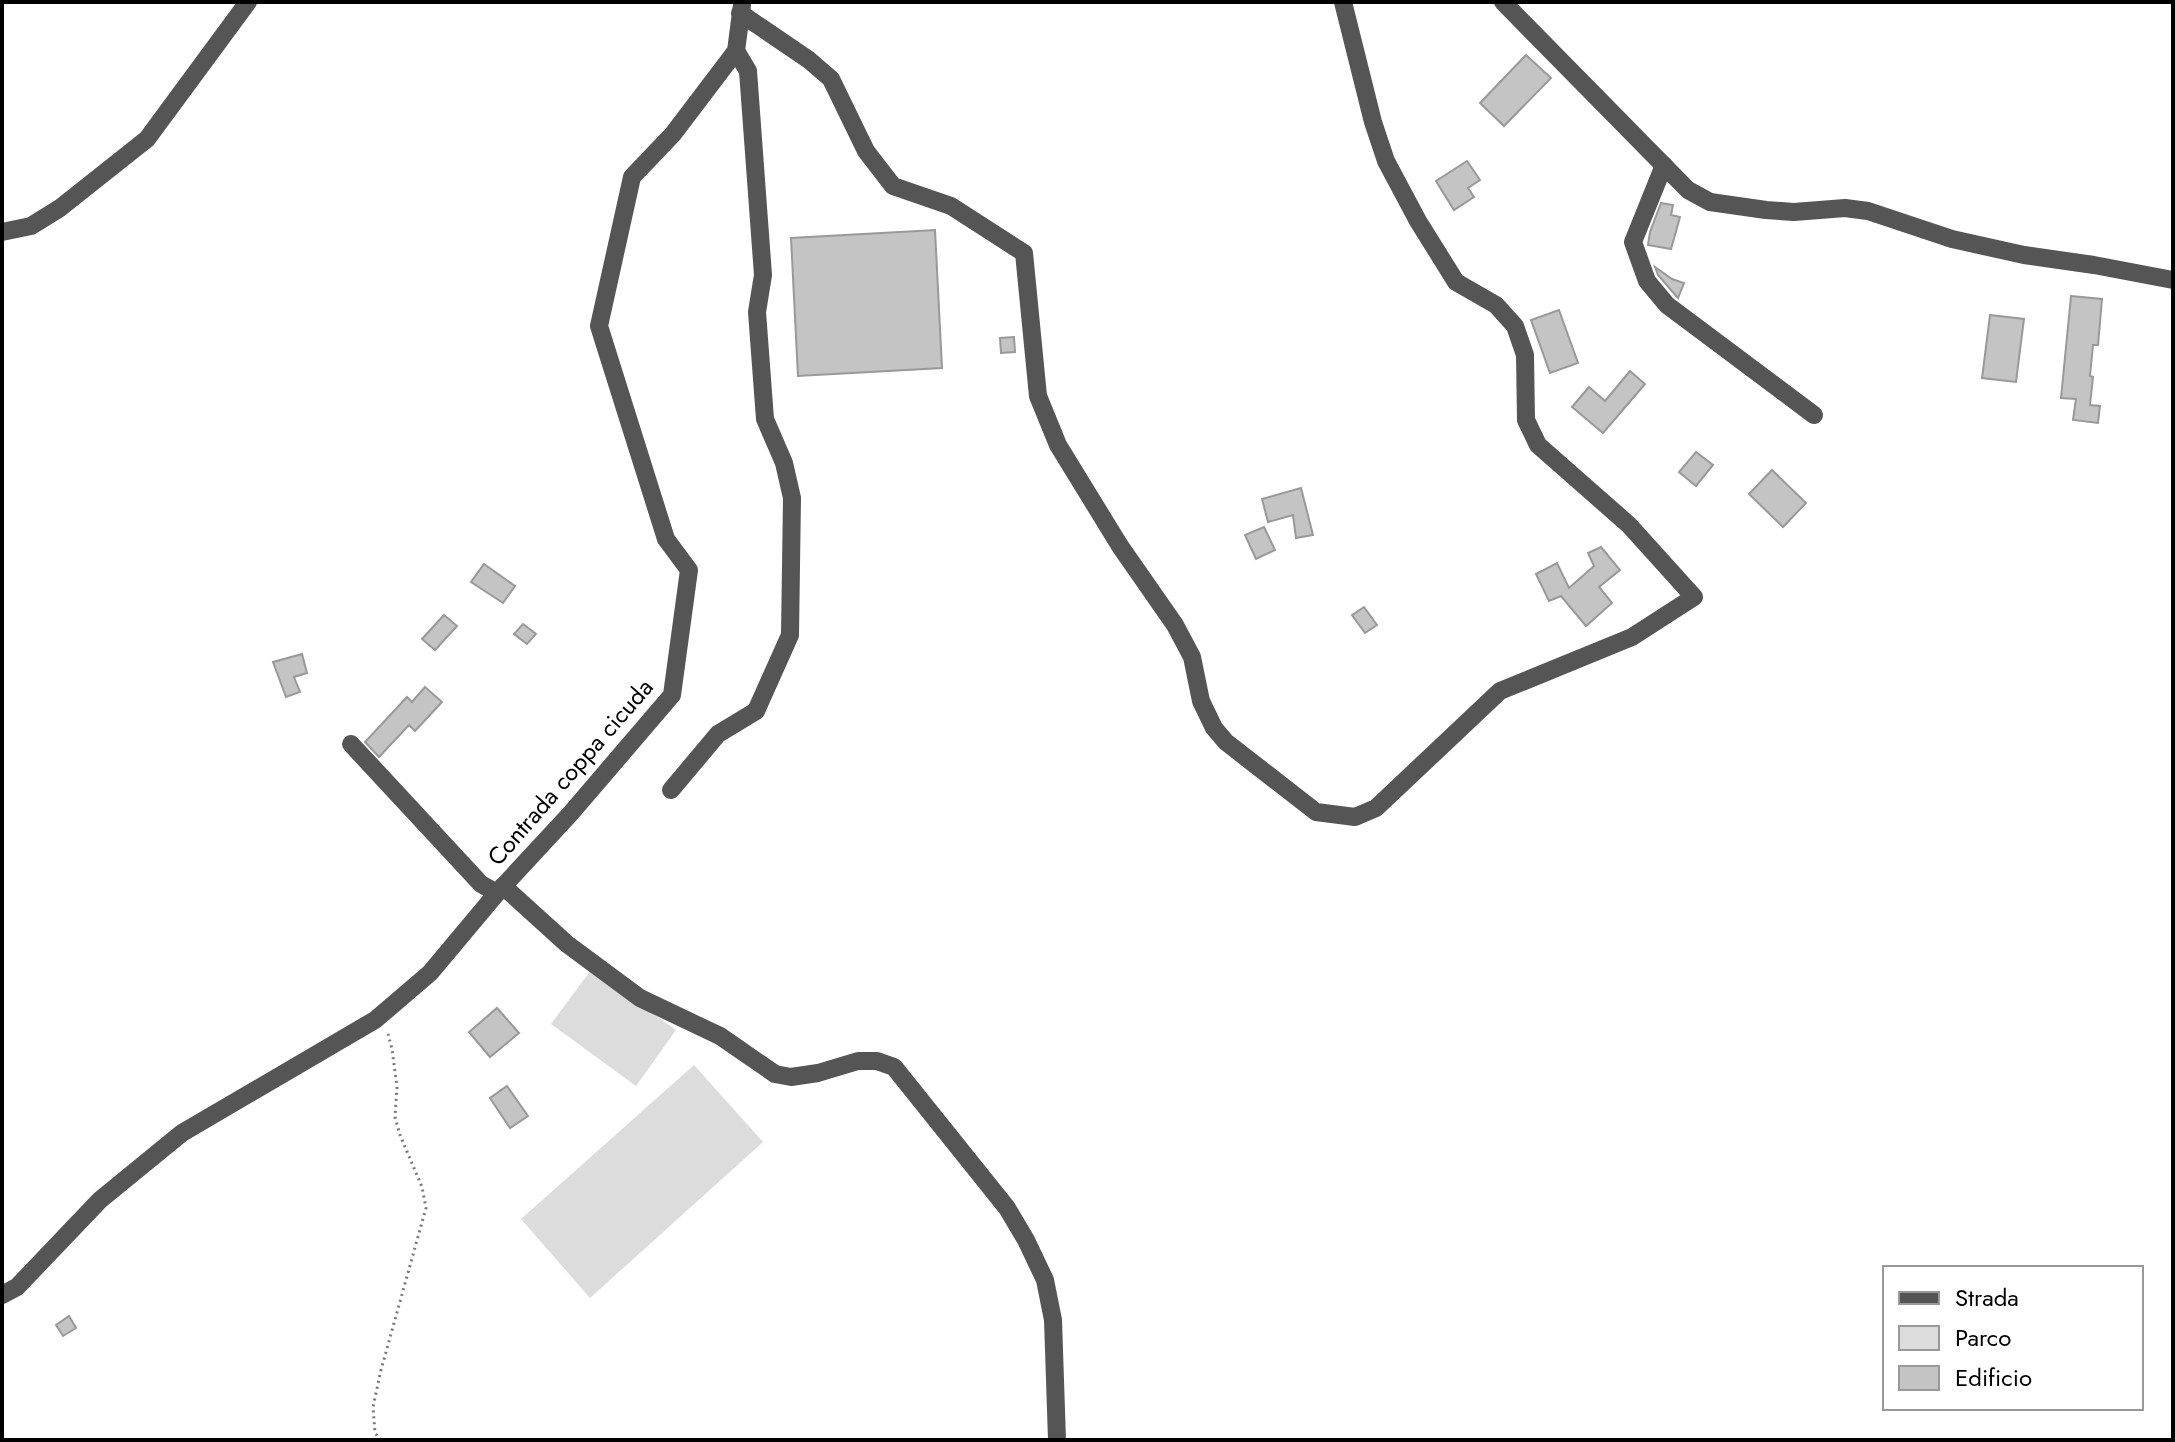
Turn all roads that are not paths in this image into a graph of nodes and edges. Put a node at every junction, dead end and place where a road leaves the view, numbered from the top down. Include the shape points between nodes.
1 (248, 2) edge
2 (1343, 2) edge
3 (1503, 2) edge
4 (741, 8) edge
5 (736, 51) junction
6 (1664, 165) junction
7 (2, 232) edge
8 (2173, 280) edge
9 (1814, 415) dead end
10 (351, 744) dead end
11 (671, 790) dead end
12 (500, 889) junction
13 (2, 1295) edge
14 (1057, 1440) edge

1 - 7 street via 147,139 60,208 31,226
2 - 4 street via 1386,161 1456,282 1496,305 1515,326 1525,355 1526,420 1538,445 1629,525 1694,597 1632,637 1500,691 1376,808 1355,817 1316,812 1214,728 1201,701 1192,657 1058,445 1038,396 1024,253 951,206 893,186 866,151 831,79
3 - 6 street
4 - 5 street
5 - 11 street via 748,71 752,118 763,275 757,312 765,419 792,498 790,635 756,711 718,734
5 - 12 street, Contrada coppa cicuda via 673,134 632,177 599,326 666,539 689,570 672,695
6 - 8 street via 1688,190 1710,202 1794,212 1868,211 1952,239
6 - 9 street via 1633,242 1647,281 1667,305
10 - 12 street via 481,884
12 - 13 street, Contrada coppa cicuda via 430,973 375,1020 182,1133 100,1200 17,1287
12 - 14 street via 640,998 720,1036 775,1074 818,1073 858,1061 894,1067 1007,1208 1045,1280 1053,1320

